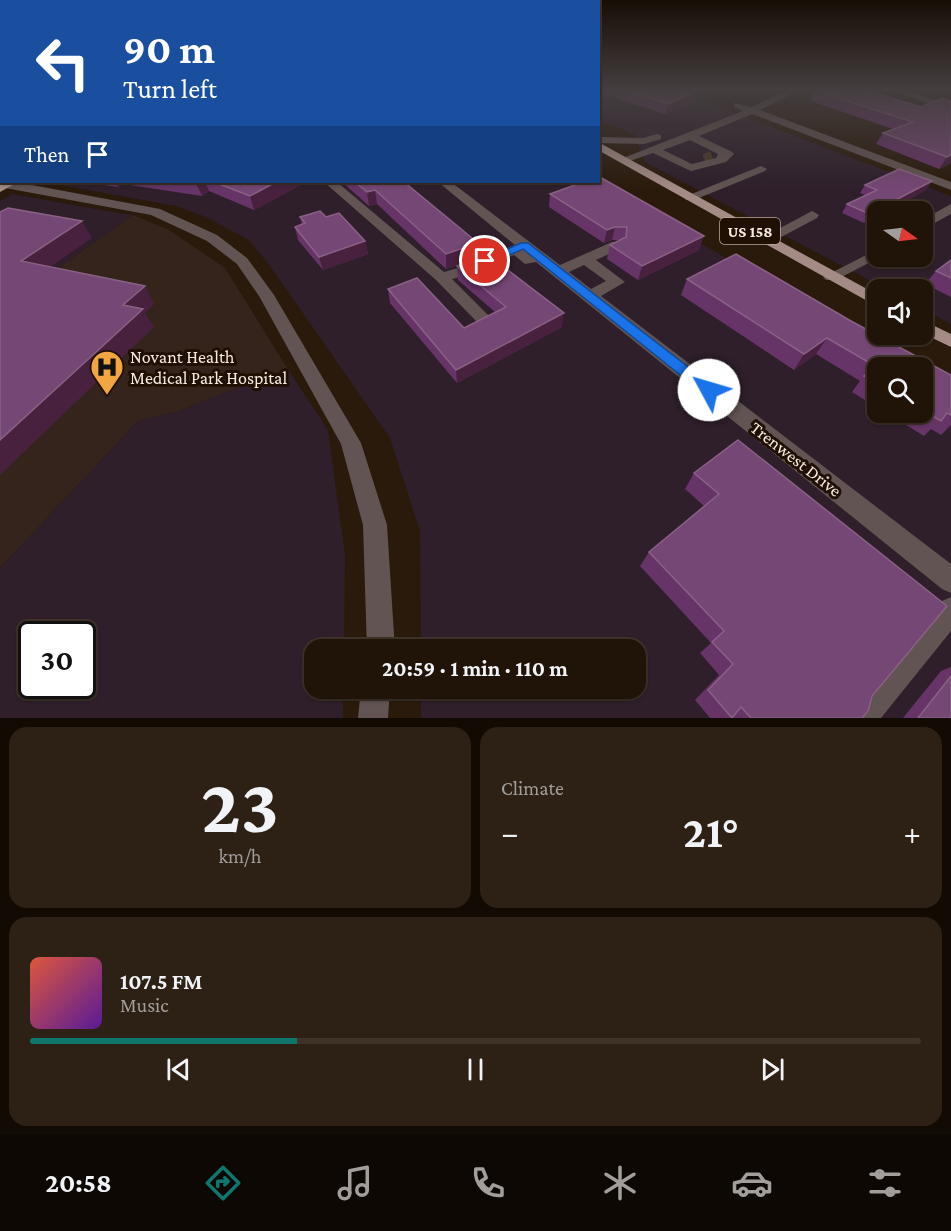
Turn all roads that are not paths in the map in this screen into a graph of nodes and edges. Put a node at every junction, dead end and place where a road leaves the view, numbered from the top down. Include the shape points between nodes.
1 (692, 123) edge
2 (723, 123) edge
3 (785, 123) edge
4 (691, 136) junction
5 (600, 140) edge
6 (600, 146) edge
7 (653, 149) junction
8 (624, 160) junction
9 (761, 169) dead end
10 (331, 183) edge
11 (5, 184) edge
12 (951, 186) edge
13 (450, 187) edge
14 (690, 197) junction
15 (951, 208) edge
16 (812, 215) dead end
17 (933, 219) edge
18 (765, 240) junction
19 (617, 245) edge
20 (520, 247) junction
21 (585, 259) junction
22 (867, 259) edge
23 (441, 277) junction
24 (558, 277) junction
25 (831, 277) junction
26 (590, 296) junction
27 (867, 296) edge
28 (485, 320) edge
29 (933, 332) edge
30 (951, 341) edge
31 (951, 580) edge
32 (951, 610) edge
33 (380, 639) edge
34 (375, 699) edge
35 (373, 718) edge
36 (862, 718) edge

1 - 5 street via 644,141
2 - 4 street
3 - 12 street
4 - 7 street
4 - 7 street via 728,154 691,168
6 - 8 main road, US 158
7 - 8 street
8 - 14 main road, US 158
9 - 14 street
10 - 23 street
11 - 33 street via 155,212 212,238 242,261 266,295 351,443 375,525
13 - 20 street, Trenwest Drive
14 - 18 main road, US 158
15 - 17 street
16 - 18 street
18 - 25 main road, US 158
19 - 21 street
20 - 23 street via 463,272
20 - 24 street, Trenwest Drive
21 - 24 street
21 - 26 street via 617,282
22 - 25 street
23 - 28 street
24 - 26 street, Trenwest Drive
25 - 27 main road, US 158
26 - 31 street, Trenwest Drive
29 - 30 main road
32 - 36 street
34 - 35 street

